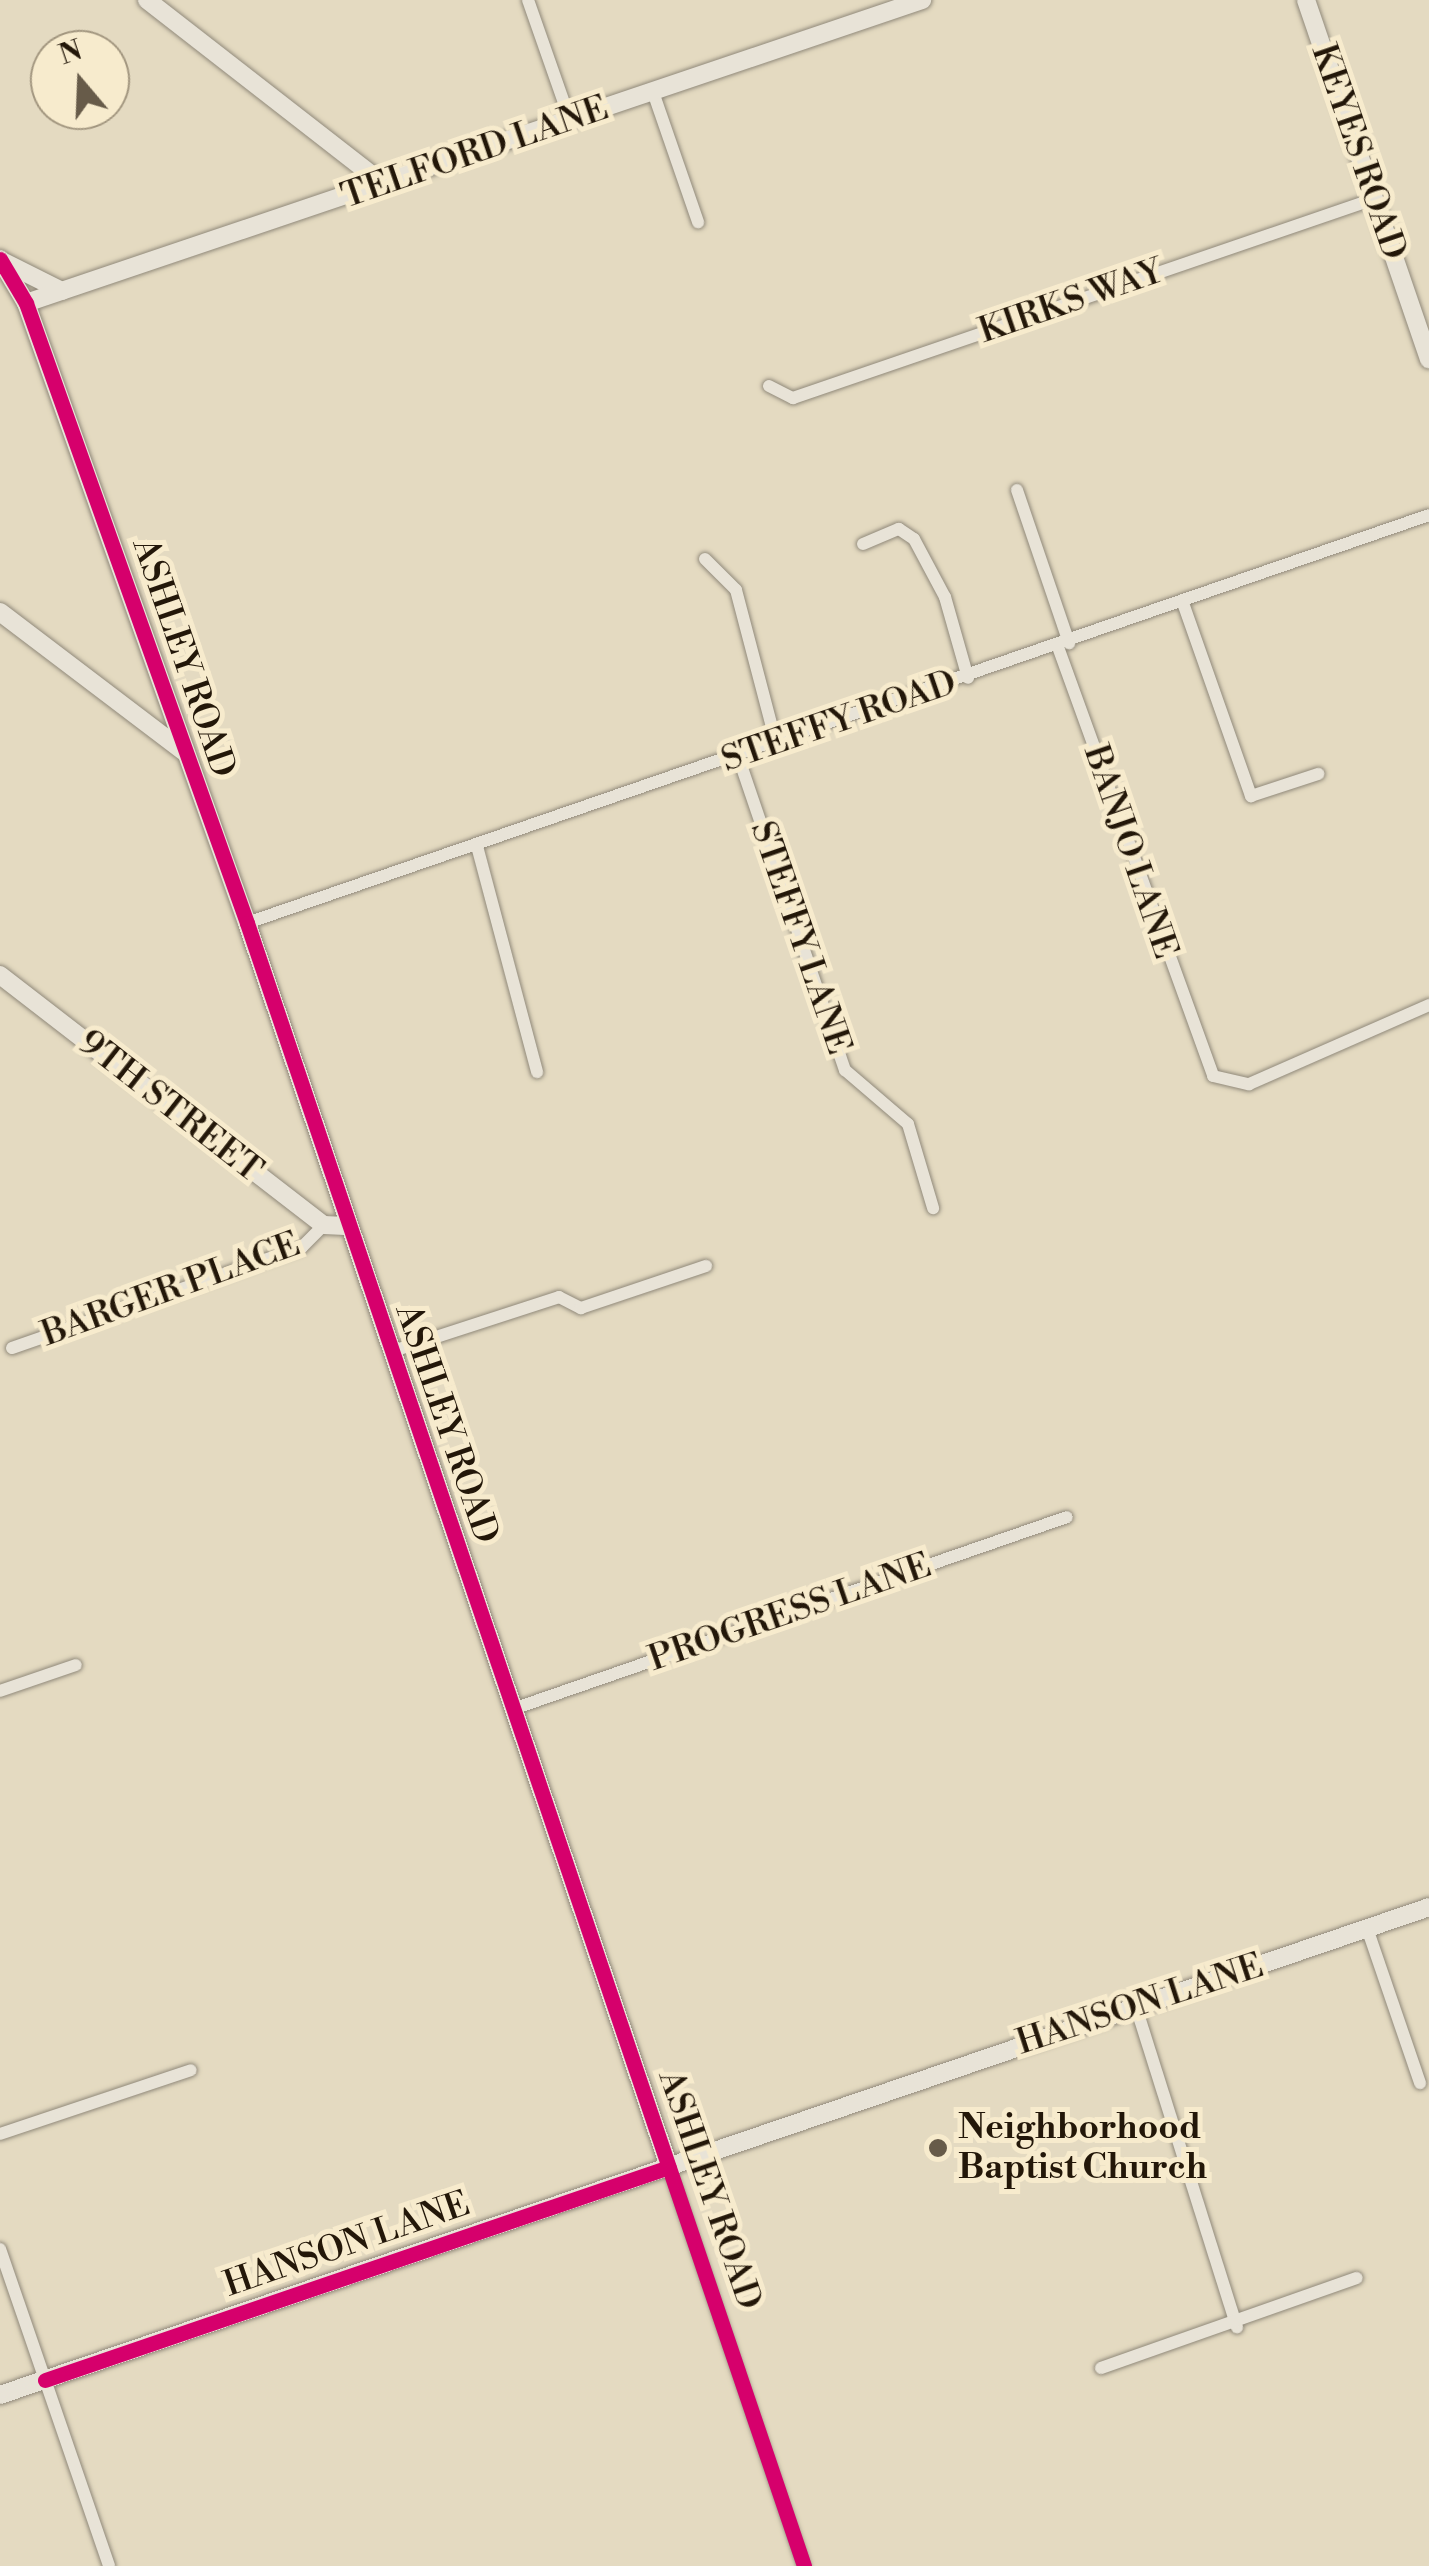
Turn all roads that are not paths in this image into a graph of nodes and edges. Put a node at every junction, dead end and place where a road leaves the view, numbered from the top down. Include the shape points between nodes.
1 (147, 0) edge
2 (528, 0) edge
3 (922, 0) edge
4 (1306, 0) edge
5 (653, 92) junction
6 (570, 120) junction
7 (384, 184) junction
8 (1374, 198) junction
9 (698, 222) dead end
10 (1, 260) edge
11 (62, 291) junction
12 (26, 303) junction
13 (1429, 360) edge
14 (769, 386) dead end
15 (1018, 490) dead end
16 (1429, 515) edge
17 (863, 544) dead end
18 (705, 559) dead end
19 (1182, 603) junction
20 (0, 612) edge
21 (1064, 645) junction
22 (968, 678) junction
23 (776, 743) junction
24 (183, 751) junction
25 (738, 756) junction
26 (1318, 774) dead end
27 (476, 846) junction
28 (247, 924) junction
29 (0, 975) edge
30 (1429, 1005) edge
31 (537, 1072) dead end
32 (933, 1208) dead end
33 (324, 1225) junction
34 (345, 1226) junction
35 (706, 1266) dead end
36 (12, 1348) dead end
37 (390, 1352) junction
38 (1067, 1517) dead end
39 (76, 1665) dead end
40 (0, 1691) edge
41 (512, 1709) junction
42 (1429, 1907) edge
43 (1366, 1928) junction
44 (1136, 2007) junction
45 (190, 2070) dead end
46 (1420, 2083) dead end
47 (0, 2134) edge
48 (669, 2167) junction
49 (0, 2250) edge
50 (1357, 2278) dead end
51 (1237, 2326) junction
52 (1102, 2368) dead end
53 (45, 2380) junction
54 (0, 2395) edge
55 (109, 2566) edge
56 (804, 2566) edge

1 - 7 street
2 - 6 street
3 - 5 street, TELFORD LANE
4 - 8 street, KEYES ROAD
5 - 6 street, TELFORD LANE
5 - 9 street
6 - 7 street, TELFORD LANE
7 - 11 street, TELFORD LANE
8 - 13 street, KEYES ROAD
8 - 14 street, KIRKS WAY via 793,398
10 - 11 street
10 - 12 street, ASHLEY ROAD
11 - 12 street, TELFORD LANE
12 - 24 street, ASHLEY ROAD
15 - 21 street, BANJO LANE
16 - 19 street, STEFFY ROAD
17 - 22 street via 899,529 914,540 941,586
18 - 23 street via 736,590
19 - 21 street, STEFFY ROAD
19 - 26 street via 1251,796
20 - 24 street
21 - 22 street, STEFFY ROAD
21 - 30 street, BANJO LANE via 1202,1056 1224,1084 1248,1084
22 - 23 street, STEFFY ROAD
23 - 25 street, STEFFY ROAD
24 - 28 street, ASHLEY ROAD
25 - 27 street, STEFFY ROAD
25 - 32 street, STEFFY LANE via 845,1070 908,1124
27 - 28 street, STEFFY ROAD
27 - 31 street
28 - 34 street, ASHLEY ROAD
29 - 33 street, 9TH STREET
33 - 34 street
33 - 36 street, BARGER PLACE via 302,1246
34 - 37 street, ASHLEY ROAD
35 - 37 street via 580,1308 560,1297
37 - 41 street, ASHLEY ROAD
38 - 41 street, PROGRESS LANE
39 - 40 street
41 - 48 street, ASHLEY ROAD
42 - 43 street, HANSON LANE
43 - 44 street, HANSON LANE
43 - 46 street
44 - 48 street, HANSON LANE
44 - 51 street
45 - 47 street
48 - 53 street, HANSON LANE
48 - 56 street, ASHLEY ROAD
49 - 53 street
50 - 51 street
51 - 52 street
53 - 54 street, HANSON LANE
53 - 55 street

